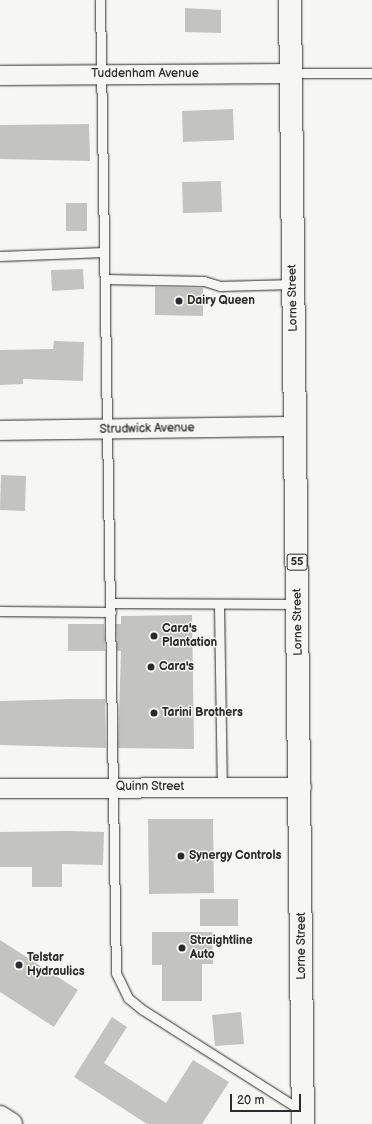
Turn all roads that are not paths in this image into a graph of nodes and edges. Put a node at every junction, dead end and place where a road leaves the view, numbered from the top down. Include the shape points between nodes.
1 (100, 0) edge
2 (290, 0) edge
3 (290, 73) junction
4 (372, 73) edge
5 (100, 74) junction
6 (0, 75) edge
7 (104, 252) junction
8 (0, 256) edge
9 (104, 279) junction
10 (293, 284) junction
11 (295, 426) junction
12 (0, 430) edge
13 (107, 430) junction
14 (297, 604) junction
15 (219, 605) junction
16 (110, 607) junction
17 (0, 611) edge
18 (113, 787) junction
19 (222, 787) junction
20 (300, 787) junction
21 (0, 788) edge
22 (0, 1117) edge
23 (303, 1117) edge
24 (11, 1124) edge

1 - 5 lane
2 - 3 main road, Lorne Street / 55
3 - 4 lane
3 - 5 street, Tuddenham Avenue
3 - 10 main road, Lorne Street / 55
5 - 6 street, Tuddenham Avenue
5 - 7 lane
7 - 8 lane
7 - 9 lane
9 - 10 lane via 204,281 220,286
9 - 13 lane
10 - 11 main road, Lorne Street / 55
11 - 13 street, Strudwick Avenue
11 - 14 main road, Lorne Street / 55
12 - 13 street, Strudwick Avenue
13 - 16 lane
14 - 15 lane
14 - 20 main road, Lorne Street / 55
15 - 16 lane
15 - 19 lane
16 - 17 lane
16 - 18 lane
18 - 19 street, Quinn Street
18 - 21 street, Quinn Street
18 - 23 lane via 116,972 121,988 143,1010
19 - 20 street, Quinn Street
20 - 23 main road, Lorne Street / 55
22 - 24 main road

